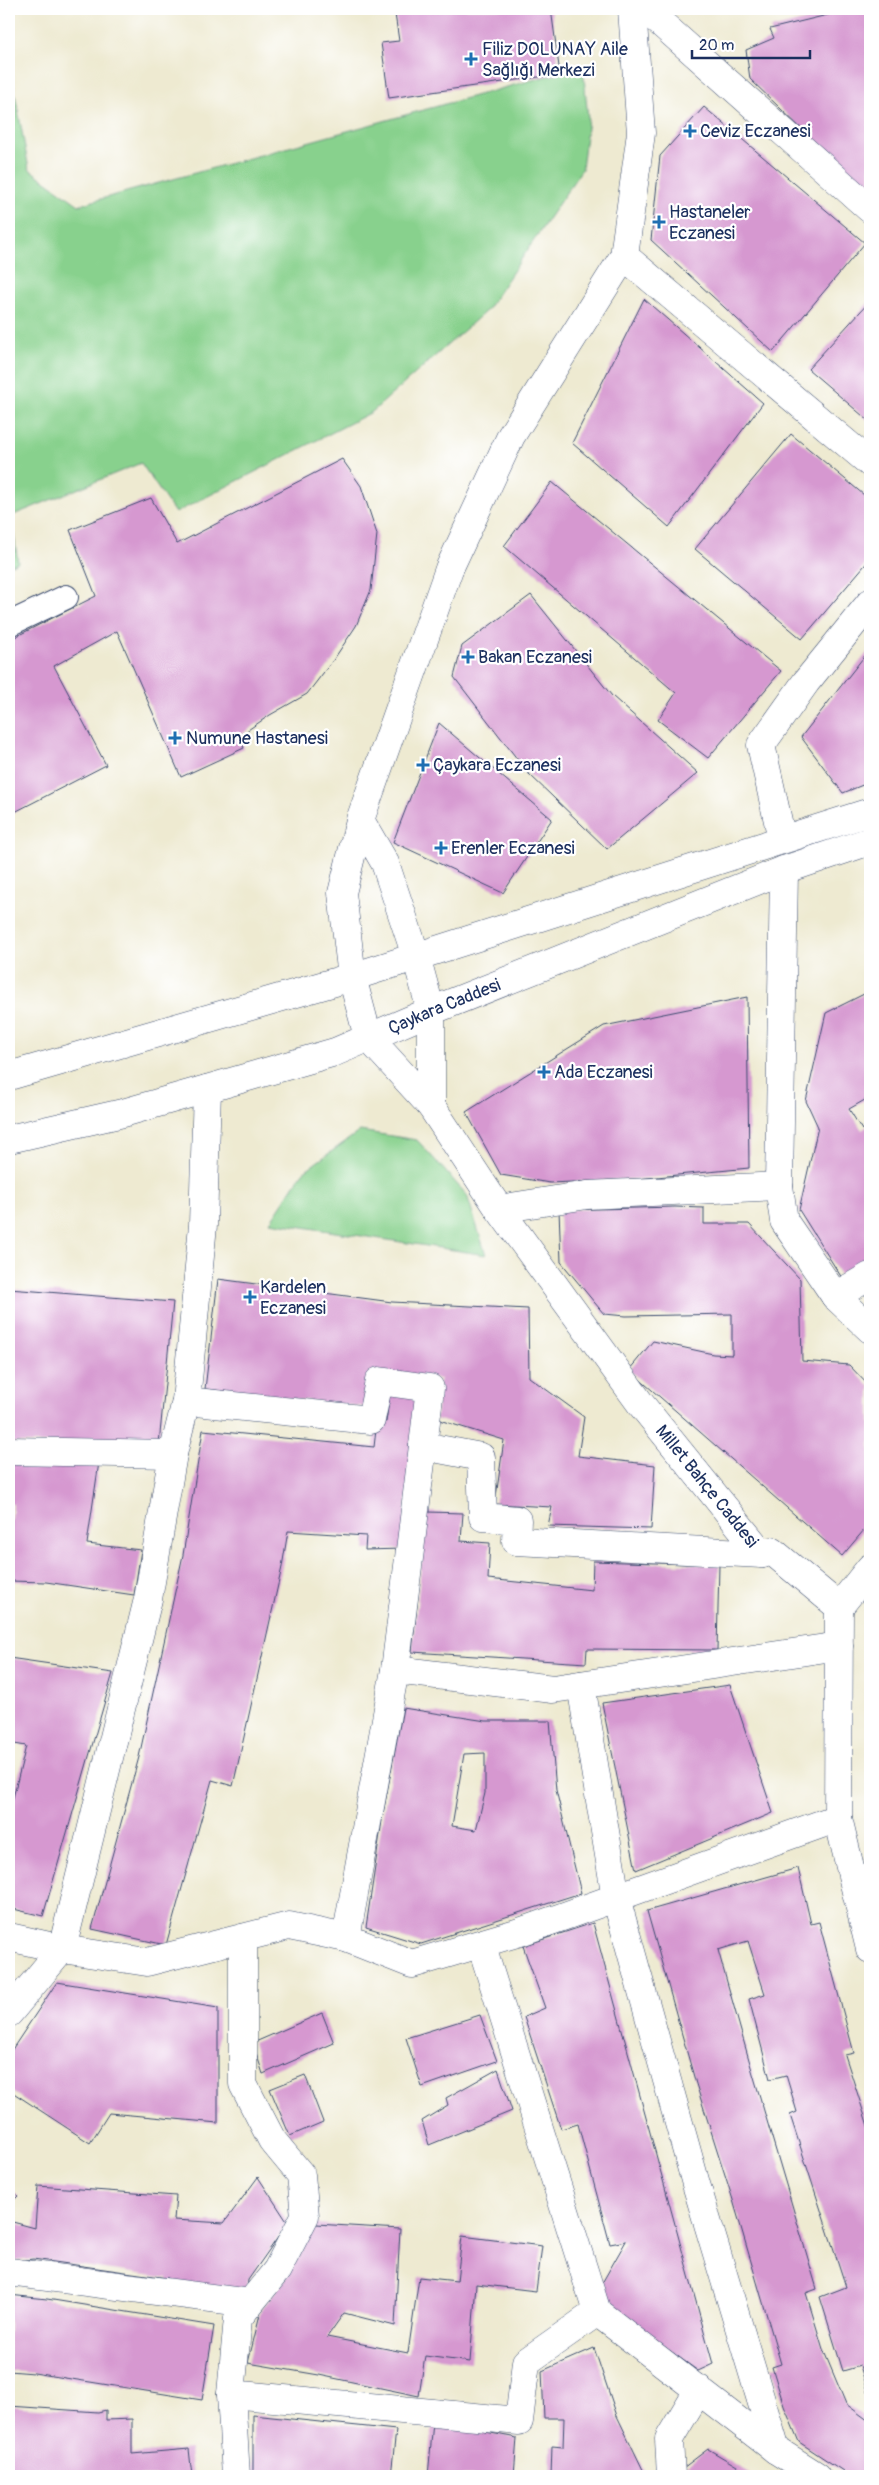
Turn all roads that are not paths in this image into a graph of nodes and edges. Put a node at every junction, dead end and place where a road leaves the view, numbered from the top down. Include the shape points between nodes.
1 (632, 9) edge
2 (645, 9) edge
3 (870, 209) edge
4 (624, 256) junction
5 (870, 463) edge
6 (66, 596) dead end
7 (870, 603) edge
8 (9, 624) edge
9 (870, 812) edge
10 (360, 820) junction
11 (782, 838) junction
12 (870, 842) edge
13 (784, 870) junction
14 (416, 956) junction
15 (352, 977) junction
16 (431, 1011) junction
17 (368, 1037) junction
18 (9, 1076) edge
19 (207, 1089) junction
20 (431, 1106) junction
21 (9, 1139) edge
22 (779, 1186) junction
23 (498, 1209) junction
24 (870, 1276) edge
25 (835, 1296) junction
26 (870, 1329) edge
27 (186, 1401) junction
28 (423, 1446) junction
29 (9, 1451) edge
30 (173, 1454) junction
31 (762, 1554) junction
32 (870, 1568) edge
33 (839, 1607) junction
34 (839, 1646) junction
35 (395, 1670) junction
36 (581, 1685) junction
37 (838, 1818) junction
38 (616, 1898) junction
39 (9, 1937) edge
40 (243, 1938) junction
41 (346, 1938) junction
42 (481, 1944) junction
43 (62, 1949) junction
44 (870, 1949) edge
45 (9, 2013) edge
46 (9, 2272) edge
47 (250, 2303) junction
48 (597, 2312) junction
49 (699, 2389) junction
50 (231, 2394) junction
51 (776, 2450) junction
52 (236, 2476) edge
53 (670, 2476) edge
54 (817, 2476) edge

1 - 4 street via 641,133
2 - 3 street
4 - 5 street
4 - 10 street via 498,462 449,568
6 - 8 lane
7 - 11 street via 806,682 761,745
9 - 11 street
10 - 14 street via 385,863
10 - 15 street via 342,893
11 - 14 street
12 - 13 street, Çaykara Caddesi
13 - 16 street, Çaykara Caddesi
13 - 22 street
14 - 15 street
14 - 16 street
15 - 17 street
15 - 18 street
16 - 17 street, Çaykara Caddesi
16 - 20 street
17 - 19 street, Çaykara Caddesi via 335,1052
17 - 20 street, Millet Bahçe Caddesi
19 - 21 street, Çaykara Caddesi via 123,1113
19 - 27 street via 203,1225
20 - 23 street, Millet Bahçe Caddesi
22 - 23 street via 586,1195
22 - 25 street via 784,1221
23 - 31 street, Millet Bahçe Caddesi via 640,1403
24 - 25 street
25 - 26 street
27 - 28 street via 371,1420 379,1381 430,1388
27 - 30 street
28 - 31 street via 481,1457 483,1517 517,1520 516,1541
28 - 35 street
29 - 30 street
30 - 43 street via 148,1599
31 - 33 street, Millet Bahçe Caddesi via 772,1551
32 - 33 street
33 - 34 street
34 - 36 street
34 - 37 street
35 - 36 street via 553,1690
35 - 41 street
36 - 38 street
37 - 38 street
37 - 44 street
38 - 42 street
38 - 51 street via 696,2184
39 - 43 street
40 - 41 street via 289,1926
40 - 43 street via 147,1962
40 - 47 street via 243,2084 272,2140 301,2175 305,2216 277,2270
41 - 42 street via 412,1964
42 - 48 street
43 - 45 street
46 - 47 street
47 - 50 street via 238,2318
48 - 49 street
48 - 50 street via 526,2362 519,2421
49 - 51 street
49 - 53 street via 669,2439
50 - 52 street
51 - 54 street

